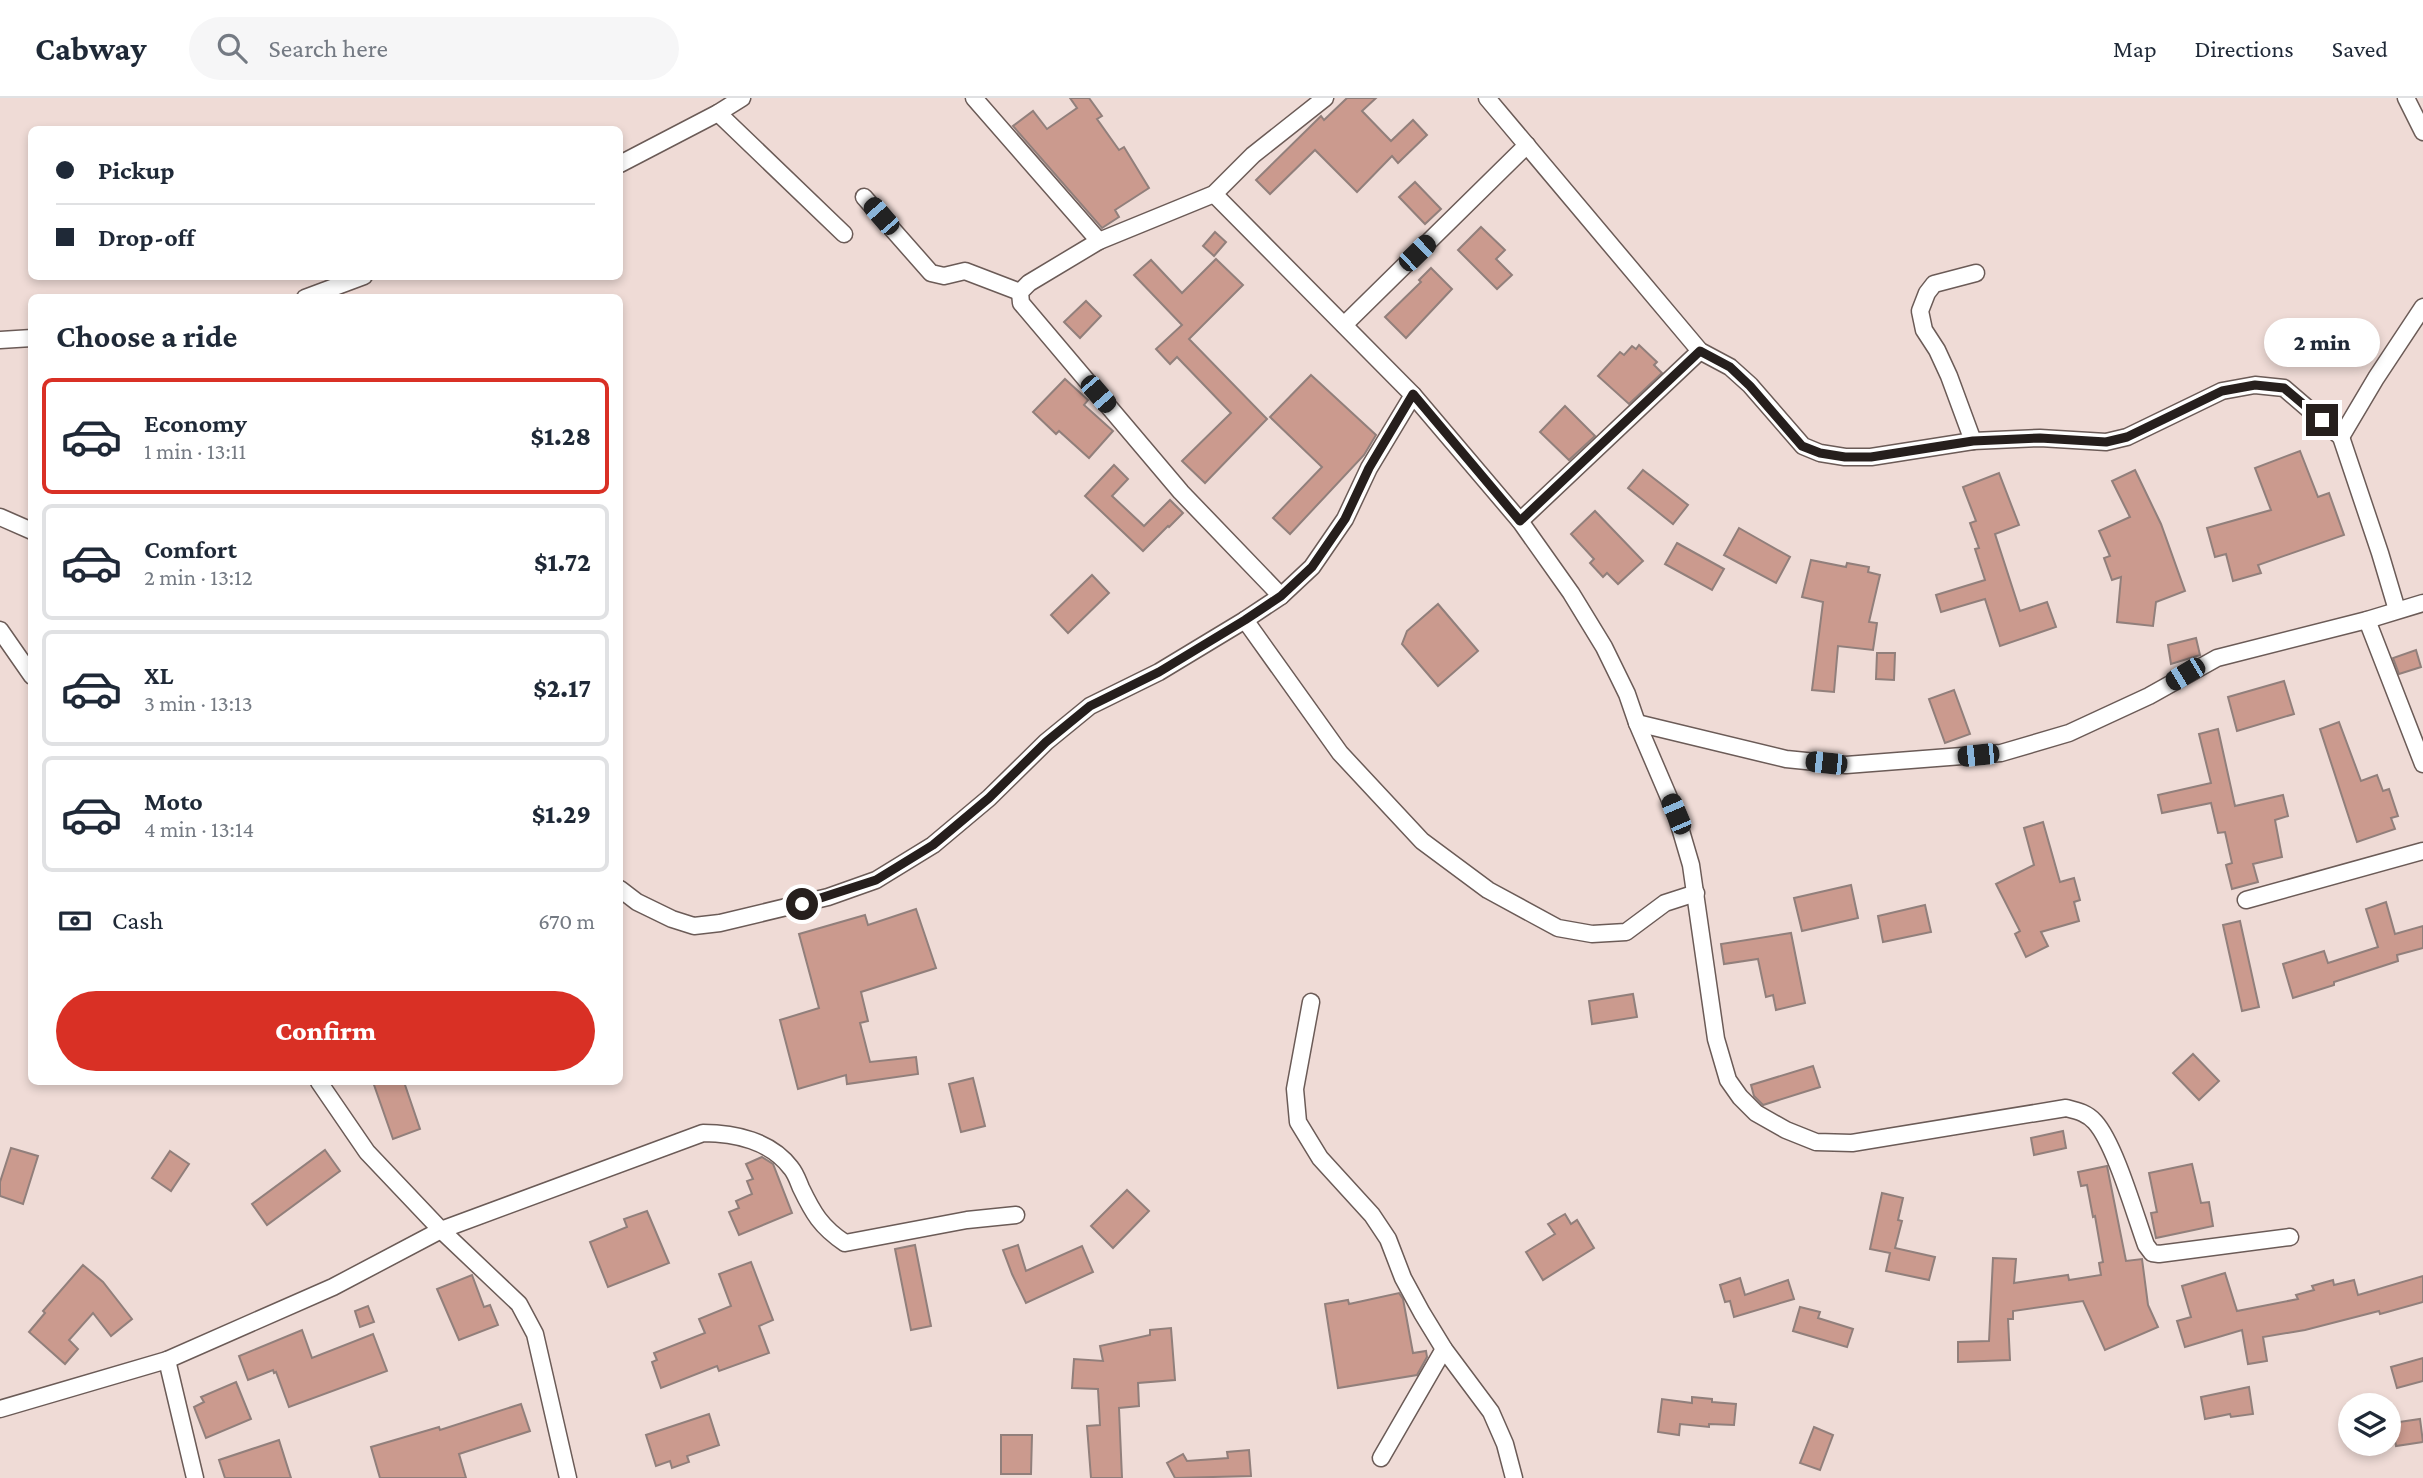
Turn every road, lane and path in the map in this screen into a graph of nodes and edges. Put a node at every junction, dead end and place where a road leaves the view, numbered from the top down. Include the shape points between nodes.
1 (742, 98) edge
2 (974, 98) edge
3 (1325, 98) edge
4 (1486, 98) edge
5 (2406, 98) edge
6 (719, 113) junction
7 (2423, 132) edge
8 (1527, 145) junction
9 (623, 162) edge
10 (1214, 194) junction
11 (864, 197) dead end
12 (844, 234) dead end
13 (1099, 241) junction
14 (1976, 273) dead end
15 (353, 280) edge
16 (1020, 292) junction
17 (316, 294) edge
18 (2423, 307) edge
19 (1344, 325) junction
20 (28, 338) edge
21 (0, 340) edge
22 (1700, 351) junction
23 (1413, 394) junction
24 (2341, 438) junction
25 (1973, 441) junction
26 (0, 517) edge
27 (1520, 521) junction
28 (28, 529) edge
29 (1281, 596) junction
30 (2423, 603) edge
31 (2397, 610) junction
32 (1245, 620) junction
33 (2367, 620) junction
34 (0, 630) edge
35 (28, 670) edge
36 (1637, 723) junction
37 (2423, 764) edge
38 (2423, 851) edge
39 (623, 891) edge
40 (1696, 893) junction
41 (2246, 900) dead end
42 (1311, 1002) dead end
43 (321, 1085) edge
44 (1016, 1215) dead end
45 (440, 1230) junction
46 (2290, 1237) dead end
47 (1444, 1349) junction
48 (167, 1360) junction
49 (0, 1409) edge
50 (1381, 1458) dead end
51 (195, 1478) edge
52 (568, 1478) edge
53 (1514, 1478) edge

1 - 6 street
2 - 13 street
3 - 10 street
4 - 8 street
5 - 7 street
6 - 9 street
6 - 12 street
8 - 19 street
8 - 22 street
10 - 13 street
10 - 19 street
11 - 16 street via 931,273 944,276 965,271
13 - 16 street
14 - 25 street via 1934,284 1920,311
15 - 17 street
16 - 29 street via 1021,303 1181,492
18 - 24 street
19 - 23 street
20 - 21 street
22 - 25 street via 1730,367 1802,446 1820,453 1871,457
22 - 27 street
23 - 27 street
23 - 29 street via 1345,519 1312,567
24 - 25 street via 2284,388 2255,385 2222,391 2127,437 2106,442 2040,438
24 - 31 street
26 - 28 street
27 - 36 street via 1604,648
29 - 32 street
30 - 31 street
31 - 33 street
32 - 39 street via 1159,672 1090,706 933,845 876,880 776,911 694,926 671,919
32 - 40 street via 1340,753 1422,841 1488,890 1558,928 1592,934 1626,932 1665,903
33 - 36 street via 2217,658 2069,733 2001,753 1846,765 1786,759
33 - 37 street
34 - 35 street
36 - 40 street via 1676,814
38 - 41 street
40 - 46 street via 1716,1039 1728,1080 1756,1113 1816,1142 1852,1143 2066,1108 2083,1112 2101,1130 2152,1252
42 - 47 street via 1295,1089 1298,1122 1320,1158 1388,1239 1403,1278
43 - 45 street via 367,1152
44 - 45 street via 845,1243 820,1223 793,1170 778,1154 729,1133 703,1133
45 - 48 street via 333,1287
45 - 52 street via 519,1304 535,1334
47 - 50 street
47 - 53 street via 1491,1412
48 - 49 street
48 - 51 street

